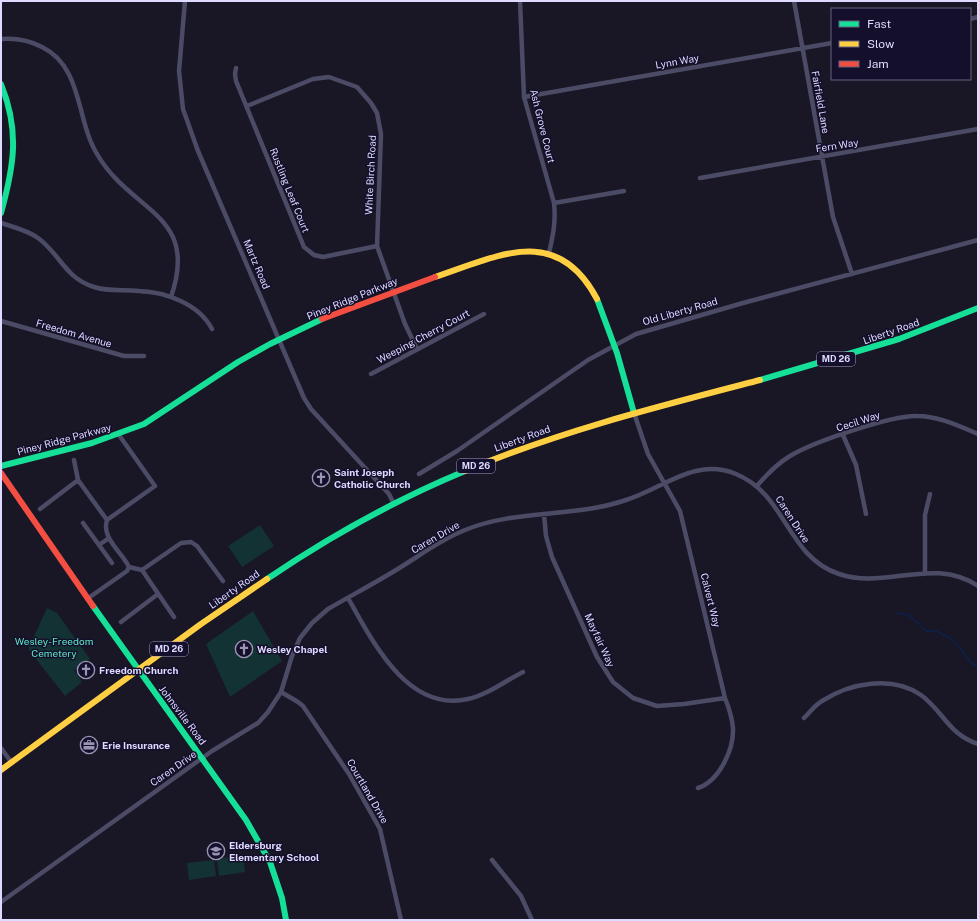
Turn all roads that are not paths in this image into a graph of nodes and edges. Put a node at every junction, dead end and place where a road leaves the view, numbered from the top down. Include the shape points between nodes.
1 (185, 1) edge
2 (520, 1) edge
3 (794, 1) edge
4 (1, 39) edge
5 (831, 43) edge
6 (802, 48) junction
7 (236, 68) dead end
8 (1, 84) edge
9 (524, 97) junction
10 (246, 106) junction
11 (978, 129) edge
12 (821, 156) junction
13 (700, 178) dead end
14 (624, 191) dead end
15 (554, 203) junction
16 (1, 213) edge
17 (1, 223) edge
18 (978, 240) edge
19 (377, 246) junction
20 (549, 254) junction
21 (852, 274) junction
22 (393, 291) junction
23 (171, 298) junction
24 (978, 308) edge
25 (484, 314) dead end
26 (1, 321) edge
27 (212, 329) dead end
28 (280, 339) junction
29 (614, 345) junction
30 (417, 349) junction
31 (144, 356) dead end
32 (371, 374) dead end
33 (634, 413) junction
34 (978, 434) edge
35 (119, 435) junction
36 (844, 435) junction
37 (74, 460) dead end
38 (1, 466) edge
39 (1, 473) edge
40 (419, 474) dead end
41 (78, 480) junction
42 (665, 484) junction
43 (757, 486) junction
44 (930, 494) dead end
45 (394, 504) junction
46 (40, 509) dead end
47 (544, 514) junction
48 (866, 514) dead end
49 (107, 520) junction
50 (83, 523) dead end
51 (109, 538) junction
52 (99, 545) junction
53 (112, 563) dead end
54 (129, 567) junction
55 (142, 570) junction
56 (925, 572) junction
57 (223, 581) dead end
58 (978, 586) edge
59 (158, 594) junction
60 (348, 598) junction
61 (87, 599) junction
62 (174, 617) dead end
63 (121, 622) dead end
64 (138, 671) junction
65 (523, 672) dead end
66 (281, 692) junction
67 (725, 698) junction
68 (804, 718) dead end
69 (978, 744) edge
70 (1, 748) edge
71 (202, 758) junction
72 (12, 763) junction
73 (1, 770) edge
74 (698, 788) dead end
75 (492, 860) dead end
76 (1, 902) edge
77 (286, 920) edge
78 (402, 920) edge
79 (532, 920) edge

1 - 28 street, Martz Road via 179,71 183,109 198,151
2 - 9 street, Ash Grove Court
3 - 6 street, Fairfield Lane
4 - 23 street via 17,38 49,50 66,69 74,84 89,138 97,154 122,187 156,213 166,223 172,235 179,268
5 - 6 street, Lynn Way
6 - 9 street, Lynn Way
6 - 12 street, Fairfield Lane
7 - 10 street, Rustling Leaf Court via 234,74
8 - 16 street via 13,123 14,150 13,170
9 - 15 street, Ash Grove Court
10 - 19 street, Rustling Leaf Court via 304,246 314,255 323,257
10 - 19 street, White Birch Road via 313,79 329,77 356,87 365,95 378,113 381,134
11 - 12 street, Fern Way
12 - 13 street, Fern Way
12 - 21 street, Fairfield Lane via 833,217
14 - 15 street
15 - 20 street, Ash Grove Court via 554,229
17 - 23 street via 25,230 38,238 68,272 89,286 104,290 141,291
18 - 21 street, Old Liberty Road
19 - 22 street, White Birch Road
20 - 22 street, Piney Ridge Parkway via 531,251 512,253
20 - 29 street, Piney Ridge Parkway via 571,265 588,282 596,296
21 - 29 street, Old Liberty Road via 654,327
22 - 28 street, Piney Ridge Parkway
22 - 30 street, White Birch Road
23 - 27 street via 196,310 208,321
24 - 33 street, Liberty Road / MD 26 via 866,350
25 - 30 street, Weeping Cherry Court
26 - 31 street, Freedom Avenue via 124,356
28 - 35 street, Piney Ridge Parkway via 224,370 152,419
28 - 45 street, Martz Road via 311,409 389,494
29 - 33 street, Piney Ridge Parkway
29 - 40 street, Old Liberty Road via 588,360 444,460
30 - 32 street, Weeping Cherry Court
33 - 42 street, Calvert Way via 648,454
33 - 45 street, Liberty Road / MD 26 via 565,432 527,446 453,476
34 - 36 street, Cecil Way via 935,418 916,416 881,422
35 - 38 street, Piney Ridge Parkway
35 - 49 street via 155,486
36 - 43 street, Cecil Way via 791,455 774,467
36 - 48 street via 856,465
37 - 41 street
39 - 61 street, Johnsville Road
41 - 46 street
41 - 49 street
42 - 43 street, Caren Drive via 685,473 710,468 734,473
42 - 47 street, Caren Drive via 614,504
42 - 67 street, Calvert Way via 682,518
43 - 56 street, Caren Drive via 774,504 799,546 824,568 848,577 860,578
44 - 56 street via 925,515
45 - 64 street, Liberty Road / MD 26 via 325,541 278,571
47 - 60 street, Caren Drive via 501,519 465,530
47 - 67 street, Mayfair Way via 546,536 552,557 597,657 612,682 633,698 657,706
49 - 51 street via 105,531
50 - 52 street
51 - 52 street
51 - 54 street
52 - 53 street
54 - 55 street
54 - 61 street
55 - 57 street via 181,543 191,542 197,546
55 - 59 street
56 - 58 street, Caren Drive via 954,575
59 - 62 street
59 - 63 street
60 - 65 street via 386,659 408,683 424,694 443,699 469,698
60 - 66 street, Caren Drive via 328,609 305,631 295,647
61 - 64 street, Johnsville Road
64 - 71 street, Johnsville Road
64 - 72 street, Liberty Road / MD 26
66 - 71 street, Caren Drive via 258,722
66 - 78 street, Courtland Drive via 302,706 332,747 366,802 380,829
67 - 74 street, Calvert Way via 732,720 730,748 718,772 707,784
68 - 69 street via 821,702 845,690 884,683 921,695 957,734
70 - 72 street
71 - 76 street, Caren Drive
71 - 77 street, Johnsville Road via 260,844 276,878
72 - 73 street, Liberty Road / MD 26
75 - 79 street via 521,896

